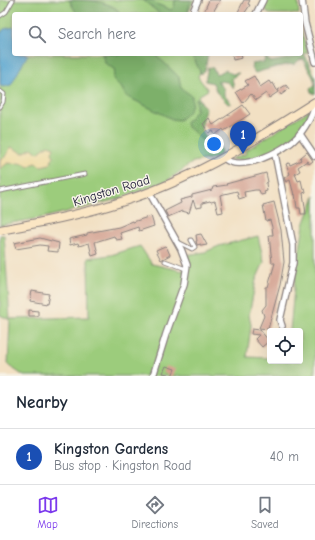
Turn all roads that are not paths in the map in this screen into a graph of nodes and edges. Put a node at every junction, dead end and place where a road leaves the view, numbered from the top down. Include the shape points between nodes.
1 (13, 0) edge
2 (198, 0) edge
3 (263, 0) edge
4 (302, 0) edge
5 (259, 8) junction
6 (193, 12) edge
7 (257, 12) edge
8 (262, 12) edge
9 (302, 12) edge
10 (0, 16) edge
11 (303, 24) edge
12 (315, 62) edge
13 (0, 91) edge
14 (314, 102) edge
15 (0, 107) edge
16 (300, 134) junction
17 (274, 154) junction
18 (315, 156) edge
19 (224, 158) junction
20 (85, 174) dead end
21 (0, 191) edge
22 (149, 192) junction
23 (0, 230) edge
24 (191, 240) dead end
25 (177, 242) junction
26 (165, 261) dead end
27 (187, 269) junction
28 (282, 326) dead end
29 (153, 376) edge

1 - 10 lane via 6,12
2 - 6 street
3 - 5 street
4 - 9 street
5 - 7 street
5 - 8 street
11 - 12 street
13 - 15 lane via 4,98
14 - 16 street, Kingston Road via 313,111
14 - 19 main road, Kingston Road
16 - 17 street, Kingston Road
16 - 18 street
17 - 19 street, Kingston Road via 250,162 230,162
17 - 28 street via 293,245 280,320
19 - 22 main road, Kingston Road
20 - 21 lane
22 - 23 main road, Kingston Road via 80,213
22 - 25 street
24 - 25 lane via 195,247 192,249
25 - 27 street
26 - 27 lane
27 - 29 street

